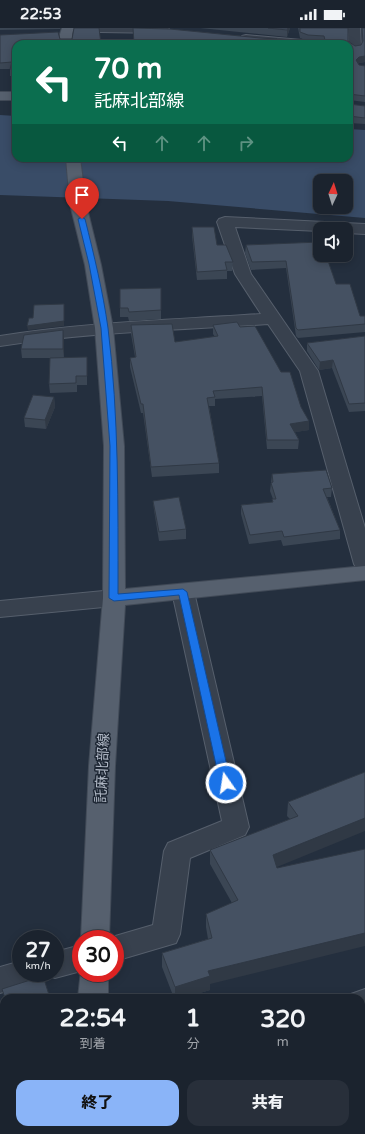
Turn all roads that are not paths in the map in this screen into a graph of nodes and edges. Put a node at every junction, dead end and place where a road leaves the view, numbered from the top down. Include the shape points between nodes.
1 (82, 28) edge
2 (89, 28) edge
3 (96, 28) edge
4 (100, 28) edge
5 (354, 28) edge
6 (178, 31) edge
7 (52, 34) edge
8 (67, 34) edge
9 (231, 38) edge
10 (255, 40) edge
11 (356, 47) edge
12 (0, 96) edge
13 (12, 96) edge
14 (73, 162) edge
15 (365, 229) edge
16 (273, 318) junction
17 (104, 328) junction
18 (0, 341) edge
19 (314, 343) edge
20 (292, 346) junction
21 (365, 564) edge
22 (365, 573) edge
23 (183, 592) junction
24 (114, 598) junction
25 (0, 609) edge
26 (95, 930) edge
27 (124, 946) edge
28 (12, 977) edge
29 (0, 980) edge
30 (94, 982) edge
31 (93, 994) edge

1 - 8 street
2 - 3 street
4 - 6 street
5 - 11 street
7 - 8 street
9 - 10 street
12 - 13 main road
14 - 17 main road, 託麻北部線 via 78,204 93,264
15 - 16 street via 225,222 243,274
16 - 17 street
16 - 20 street
17 - 18 street
17 - 24 main road, 託麻北部線 via 114,446
19 - 20 street
20 - 21 street via 309,371
22 - 23 main road
23 - 24 main road
23 - 27 street via 236,827 177,851 166,934
24 - 25 street
24 - 26 main road, 託麻北部線 via 102,766
28 - 29 street
30 - 31 main road

